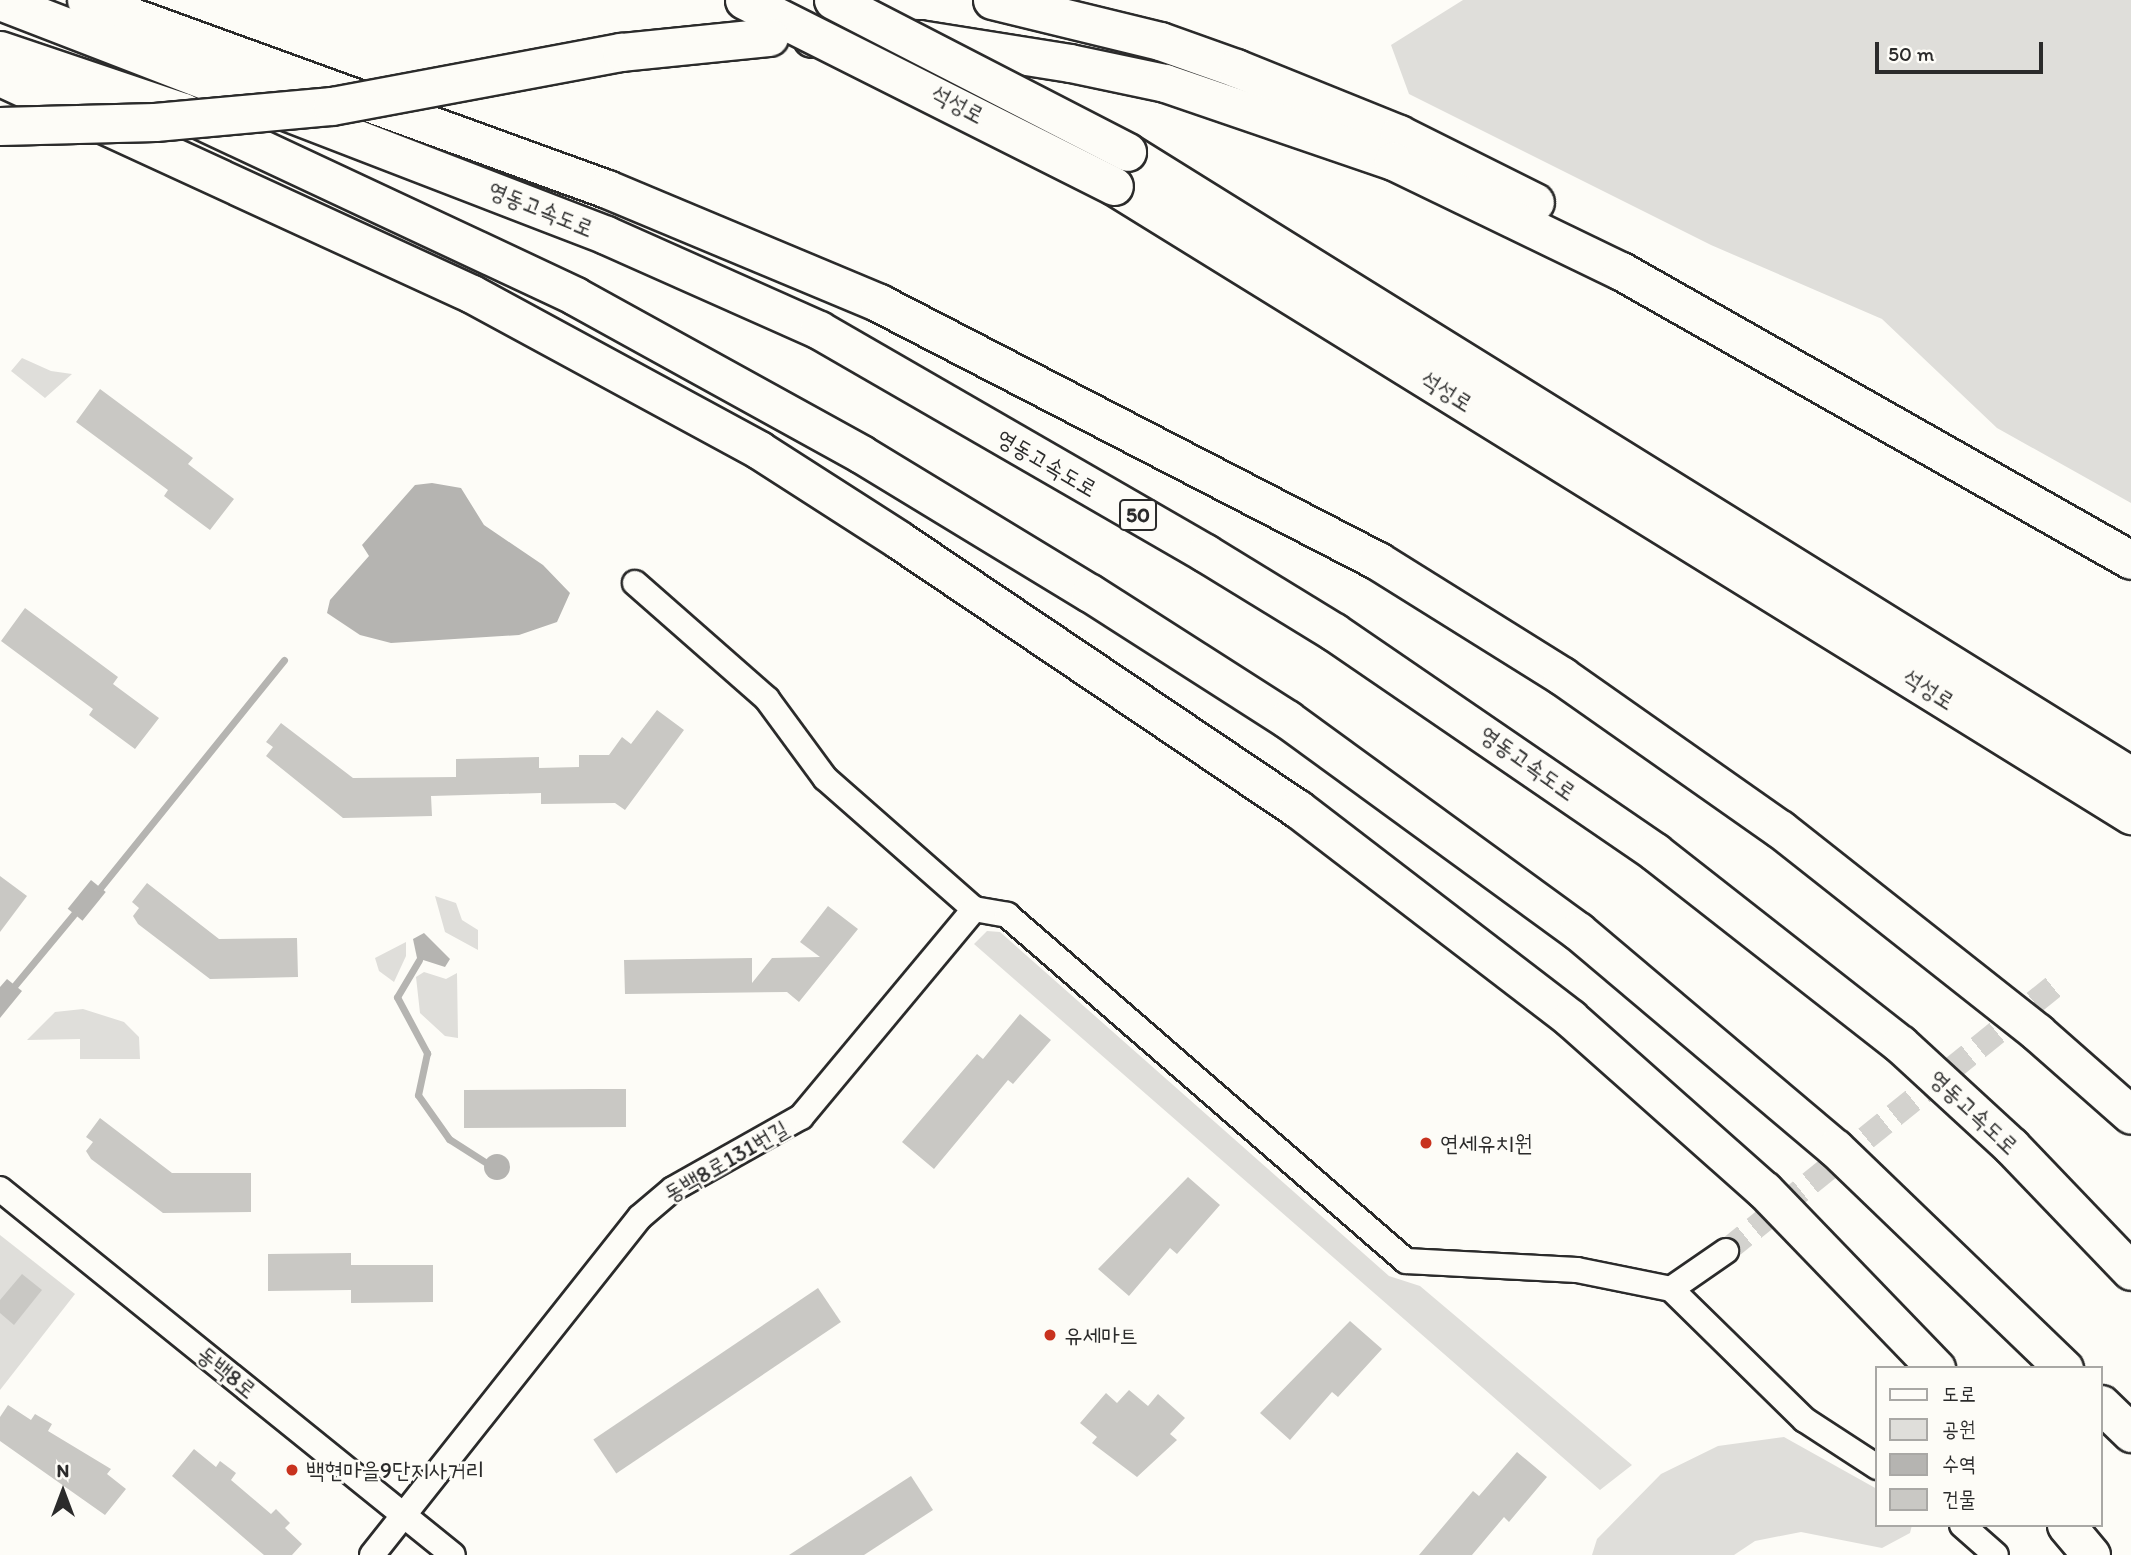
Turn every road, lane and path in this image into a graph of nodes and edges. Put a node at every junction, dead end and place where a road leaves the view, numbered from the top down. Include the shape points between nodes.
1 (86, 0) edge
2 (744, 0) edge
3 (833, 0) edge
4 (992, 0) edge
5 (0, 1) edge
6 (0, 50) edge
7 (0, 77) edge
8 (0, 126) edge
9 (2131, 536) edge
10 (2131, 560) edge
11 (635, 583) dead end
12 (2131, 776) edge
13 (2131, 816) edge
14 (974, 909) junction
15 (2131, 1115) edge
16 (0, 1189) edge
17 (1726, 1251) tunnel mouth
18 (2131, 1271) edge
19 (1671, 1289) junction
20 (1934, 1366) edge
21 (2062, 1366) edge
22 (2103, 1406) edge
23 (2131, 1433) edge
24 (1876, 1466) edge
25 (403, 1515) junction
26 (1964, 1527) edge
27 (2068, 1527) edge
28 (372, 1555) edge
29 (453, 1555) edge
30 (1996, 1555) edge
31 (2091, 1555) edge

1 - 15 highway, 영동고속도로 via 607,189 879,303 1378,561 1562,676 1780,830 2037,1032
2 - 13 highway, 석성로, bridge via 1114,186
3 - 12 highway, bridge via 1127,152
4 - 9 highway via 1160,41 1399,134 1626,248
5 - 18 highway, 영동고속도로 / 50 via 606,235 819,330 1205,553 1334,632 1655,852 1900,1044 2011,1146
6 - 21 highway via 183,112 575,296 861,454 1090,593 1287,719 1578,931 1835,1148
7 - 20 highway via 472,294 759,450 899,540 1298,808 1570,1018 1765,1190
8 - 10 highway, bridge via 155,122 332,106 621,52 769,37 919,39 1070,62 1204,95 1393,161 1621,271
11 - 14 street via 767,699 825,778
14 - 19 street via 1007,915 1406,1261 1577,1270
14 - 25 street, 동백8로131번길 via 801,1117 673,1189 640,1217
16 - 25 street, 동백8로
17 - 19 street
19 - 24 street via 1805,1420
22 - 23 highway
25 - 28 street, 동백8로131번길
25 - 29 street, 동백8로
26 - 30 street
27 - 31 highway

